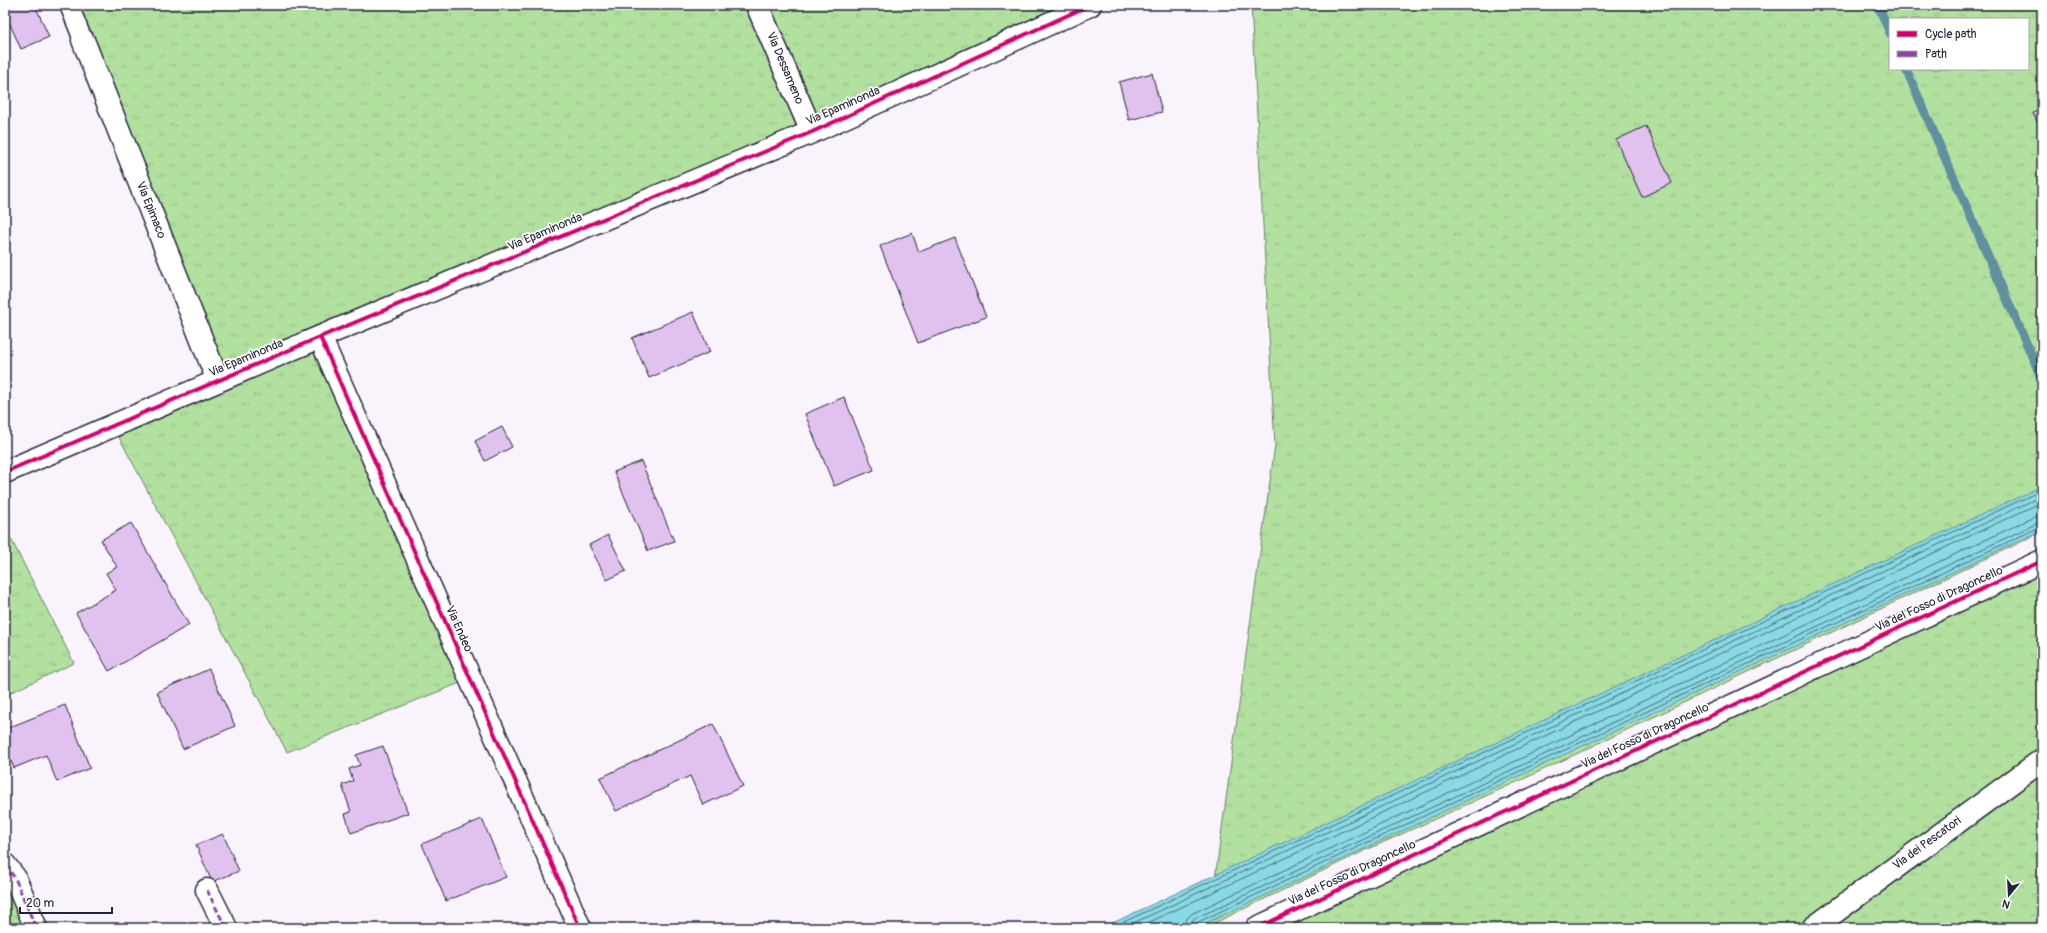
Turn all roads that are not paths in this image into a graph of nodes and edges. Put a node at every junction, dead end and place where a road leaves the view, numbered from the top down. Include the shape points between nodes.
1 (69, 5) edge
2 (757, 5) edge
3 (1090, 5) edge
4 (83, 40) joint
5 (812, 132) junction
6 (320, 337) junction
7 (218, 381) junction
8 (5, 472) edge
9 (2042, 561) edge
10 (2042, 760) edge
11 (5, 866) edge
12 (207, 890) dead end
13 (36, 928) edge
14 (226, 928) edge
15 (580, 928) edge
16 (1257, 928) edge
17 (1813, 928) edge

1 - 4 lane
2 - 5 street, Via Dessameno
3 - 5 street, Via Epaminonda
4 - 7 street, Via Epimaco
5 - 6 street, Via Epaminonda
6 - 7 street, Via Epaminonda
6 - 15 street, Via Endeo
7 - 8 street, Via Epaminonda
9 - 16 street, Via del Fosso di Dragoncello
10 - 17 street, Via dei Pescatori
11 - 13 street via 15,878
12 - 14 street

